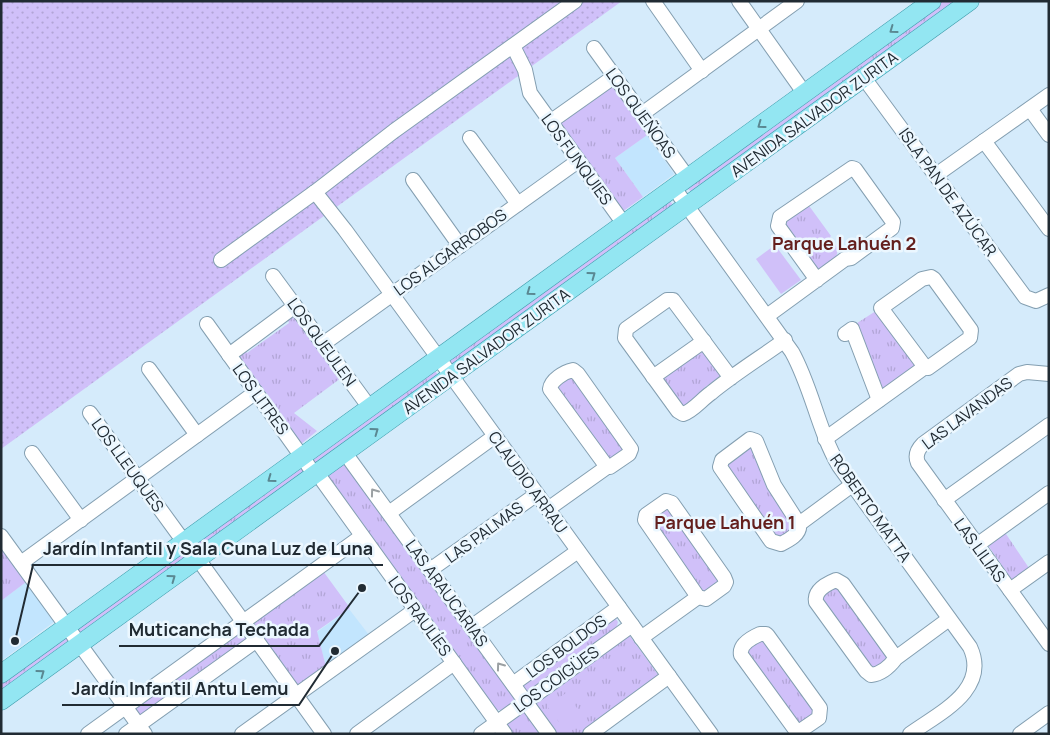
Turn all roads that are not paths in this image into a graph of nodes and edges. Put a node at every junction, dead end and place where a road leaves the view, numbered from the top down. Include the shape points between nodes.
1 (575, 1) edge
2 (739, 1) edge
3 (798, 1) edge
4 (970, 1) edge
5 (654, 3) edge
6 (923, 4) edge
7 (759, 29) junction
8 (513, 46) junction
9 (594, 48) dead end
10 (702, 71) junction
11 (615, 76) junction
12 (864, 78) junction
13 (805, 94) junction
14 (1049, 95) edge
15 (1030, 108) junction
16 (642, 114) junction
17 (550, 122) junction
18 (1049, 134) edge
19 (470, 138) dead end
20 (984, 141) junction
21 (578, 161) junction
22 (936, 175) junction
23 (412, 180) dead end
24 (681, 183) junction
25 (315, 192) junction
26 (518, 204) junction
27 (687, 206) junction
28 (624, 224) junction
29 (1049, 229) edge
30 (460, 246) junction
31 (221, 260) dead end
32 (273, 276) dead end
33 (817, 280) junction
34 (392, 294) junction
35 (1042, 298) edge
36 (295, 306) junction
37 (767, 316) junction
38 (207, 324) dead end
39 (845, 334) dead end
40 (784, 340) junction
41 (704, 341) junction
42 (323, 344) junction
43 (229, 355) junction
44 (439, 358) junction
45 (925, 367) junction
46 (149, 369) dead end
47 (1049, 374) edge
48 (452, 376) junction
49 (654, 377) junction
50 (731, 378) junction
51 (256, 392) junction
52 (879, 400) junction
53 (370, 408) junction
54 (90, 412) dead end
55 (1049, 425) edge
56 (197, 435) junction
57 (495, 436) junction
58 (825, 439) junction
59 (32, 453) dead end
60 (346, 453) junction
61 (917, 453) joint
62 (302, 457) junction
63 (607, 467) junction
64 (316, 474) junction
65 (137, 478) junction
66 (852, 485) junction
67 (1049, 493) edge
68 (537, 494) junction
69 (944, 500) junction
70 (548, 509) junction
71 (389, 513) junction
72 (80, 520) junction
73 (799, 524) junction
74 (1, 536) edge
75 (362, 536) junction
76 (184, 542) junction
77 (977, 545) junction
78 (578, 551) junction
79 (198, 559) junction
80 (1049, 562) edge
81 (21, 563) junction
82 (430, 570) junction
83 (1010, 590) junction
84 (698, 597) junction
85 (619, 607) junction
86 (415, 610) junction
87 (949, 619) junction
88 (243, 622) junction
89 (632, 625) junction
90 (68, 626) junction
91 (471, 627) junction
92 (1046, 636) edge
93 (641, 638) junction
94 (257, 640) junction
95 (81, 644) junction
96 (896, 658) junction
97 (454, 663) junction
98 (2, 673) edge
99 (669, 676) junction
100 (513, 684) junction
101 (296, 695) junction
102 (1, 702) edge
103 (525, 702) junction
104 (126, 707) junction
105 (1048, 715) edge
106 (497, 722) junction
107 (142, 729) edge
108 (709, 733) edge
109 (795, 733) edge
110 (88, 734) edge
111 (126, 734) edge
112 (242, 734) edge
113 (324, 734) edge
114 (358, 734) edge
115 (481, 734) edge
116 (505, 734) edge
117 (549, 734) edge
118 (590, 734) edge
119 (910, 734) edge
120 (1020, 734) edge

1 - 8 street
2 - 7 street
3 - 7 street
4 - 12 main road, AVENIDA SALVADOR ZURITA
5 - 10 street
6 -> 13 main road, AVENIDA SALVADOR ZURITA
7 - 10 street
7 - 13 street
8 - 17 street, LOS FUNQUIES via 525,70 530,92
8 - 25 street
9 - 11 street, LOS QUEÑOAS
10 - 16 street
11 - 16 street, LOS QUEÑOAS
11 - 17 street
12 - 22 street, ISLA PAN DE AZÚCAR
12 - 27 main road, AVENIDA SALVADOR ZURITA
13 -> 24 main road, AVENIDA SALVADOR ZURITA
14 - 15 street
15 - 18 street
15 - 20 street
16 - 24 street, LOS QUEÑOAS
17 - 21 street, LOS FUNQUIES
19 - 26 street
20 - 22 street
20 - 29 street
21 - 26 street, LOS ALGARROBOS
21 - 28 street, LOS FUNQUIES
22 - 35 street, ISLA PAN DE AZÚCAR via 1026,297
23 - 30 street
24 - 27 street, ROBERTO MATTA
24 - 28 main road, AVENIDA SALVADOR ZURITA
25 - 31 street
25 - 34 street, CLAUDIO ARRAU
26 - 30 street, LOS ALGARROBOS
27 - 37 street, ROBERTO MATTA
48 -> 27 main road, AVENIDA SALVADOR ZURITA
28 -> 44 main road, AVENIDA SALVADOR ZURITA
30 - 34 street, LOS ALGARROBOS
32 - 36 street, LOS QUEULEN
33 - 33 street via 778,226 778,221 849,169 855,169 893,222 892,228
33 - 37 street
34 - 42 street, LOS ALGARROBOS
34 - 44 street, CLAUDIO ARRAU
36 - 42 street, LOS QUEULEN
36 - 43 street
37 - 40 street, ROBERTO MATTA
38 - 43 street, LOS LITRES
39 - 52 street via 852,328
40 - 50 street
40 - 58 street, ROBERTO MATTA via 800,367
41 - 49 street
41 - 49 street via 673,300 667,300 626,329 624,335
41 - 50 street
42 - 53 street, LOS QUEULEN
43 - 51 street, LOS LITRES
44 - 48 street, CLAUDIO ARRAU
44 - 53 main road, AVENIDA SALVADOR ZURITA
45 - 45 street via 881,308 922,279 931,277 971,330 970,338
45 - 52 street
46 - 56 street
47 - 61 street, LAS LAVANDAS via 1020,374 923,444
48 - 57 street, CLAUDIO ARRAU
60 -> 48 main road, AVENIDA SALVADOR ZURITA
49 - 50 street via 683,414
51 - 56 street
51 - 62 street, LOS LITRES
52 - 58 street
53 - 62 main road, AVENIDA SALVADOR ZURITA
54 - 65 street, LOS LLEUQUES
55 - 69 street
56 - 65 street
57 - 68 street, CLAUDIO ARRAU
57 - 71 street
58 - 66 street, ROBERTO MATTA
59 - 72 street
60 - 64 main road, AVENIDA SALVADOR ZURITA
71 -> 60 street, LAS ARAUCARIAS
61 - 69 street, LAS LILIAS via 918,464
62 - 64 street, LOS LITRES
62 -> 76 main road, AVENIDA SALVADOR ZURITA
63 - 63 street via 629,454 630,447 578,374 574,370 568,371 552,382 550,389
63 - 70 street
64 - 75 street, LOS RAULÍES
64 - 79 main road, AVENIDA SALVADOR ZURITA
65 - 72 street
65 - 76 street, LOS LLEUQUES
66 - 73 street
66 - 87 street, ROBERTO MATTA
67 - 77 street
68 - 70 street, CLAUDIO ARRAU
68 - 82 street, LAS PALMAS
69 - 77 street, LAS LILIAS
70 - 78 street, CLAUDIO ARRAU
71 - 82 street, LAS ARAUCARIAS
72 - 81 street
73 - 73 street via 774,485 754,439 722,460 721,470 771,541 784,542 798,532
74 - 81 street
75 - 86 street, LOS RAULÍES
75 - 88 street
76 - 90 main road, AVENIDA SALVADOR ZURITA
77 - 83 street, LAS LILIAS
78 - 85 street, CLAUDIO ARRAU
78 - 91 street
79 - 88 street
95 -> 79 main road, AVENIDA SALVADOR ZURITA
80 - 83 street
81 - 90 street
82 - 91 street, LAS ARAUCARIAS
83 - 92 street, LAS LILIAS
84 - 84 street via 645,520 646,515 666,501 672,503 726,582 706,599
84 - 93 street
85 - 89 street, CLAUDIO ARRAU
85 - 100 street, LOS BOLDOS
86 - 97 street, LOS RAULÍES
86 - 101 street
87 - 96 street
87 - 119 street, ROBERTO MATTA via 974,656 972,683 958,699
88 - 94 street
88 - 104 street
89 - 93 street, CLAUDIO ARRAU
89 - 103 street, LOS COIGÜES
90 - 95 street
90 - 98 main road, AVENIDA SALVADOR ZURITA
100 -> 91 street, LAS ARAUCARIAS
93 - 99 street, CLAUDIO ARRAU
94 - 101 street
94 - 107 street
102 -> 95 main road, AVENIDA SALVADOR ZURITA
95 - 104 street
96 - 96 street via 840,581 832,582 816,593 816,602 868,674 877,674
97 - 106 street, LOS RAULÍES
97 - 114 street
99 - 108 street, CLAUDIO ARRAU
99 - 118 street
100 - 103 street, LAS ARAUCARIAS
101 - 112 street
101 - 113 street
103 - 106 street, LOS COIGÜES
103 - 117 street, LAS ARAUCARIAS
104 - 107 street
104 - 110 street
105 - 120 street
106 - 115 street, LOS COIGÜES
106 - 116 street, LOS RAULÍES
107 - 111 street
109 - 109 street via 742,655 743,645 760,634 768,636 820,708 819,718

